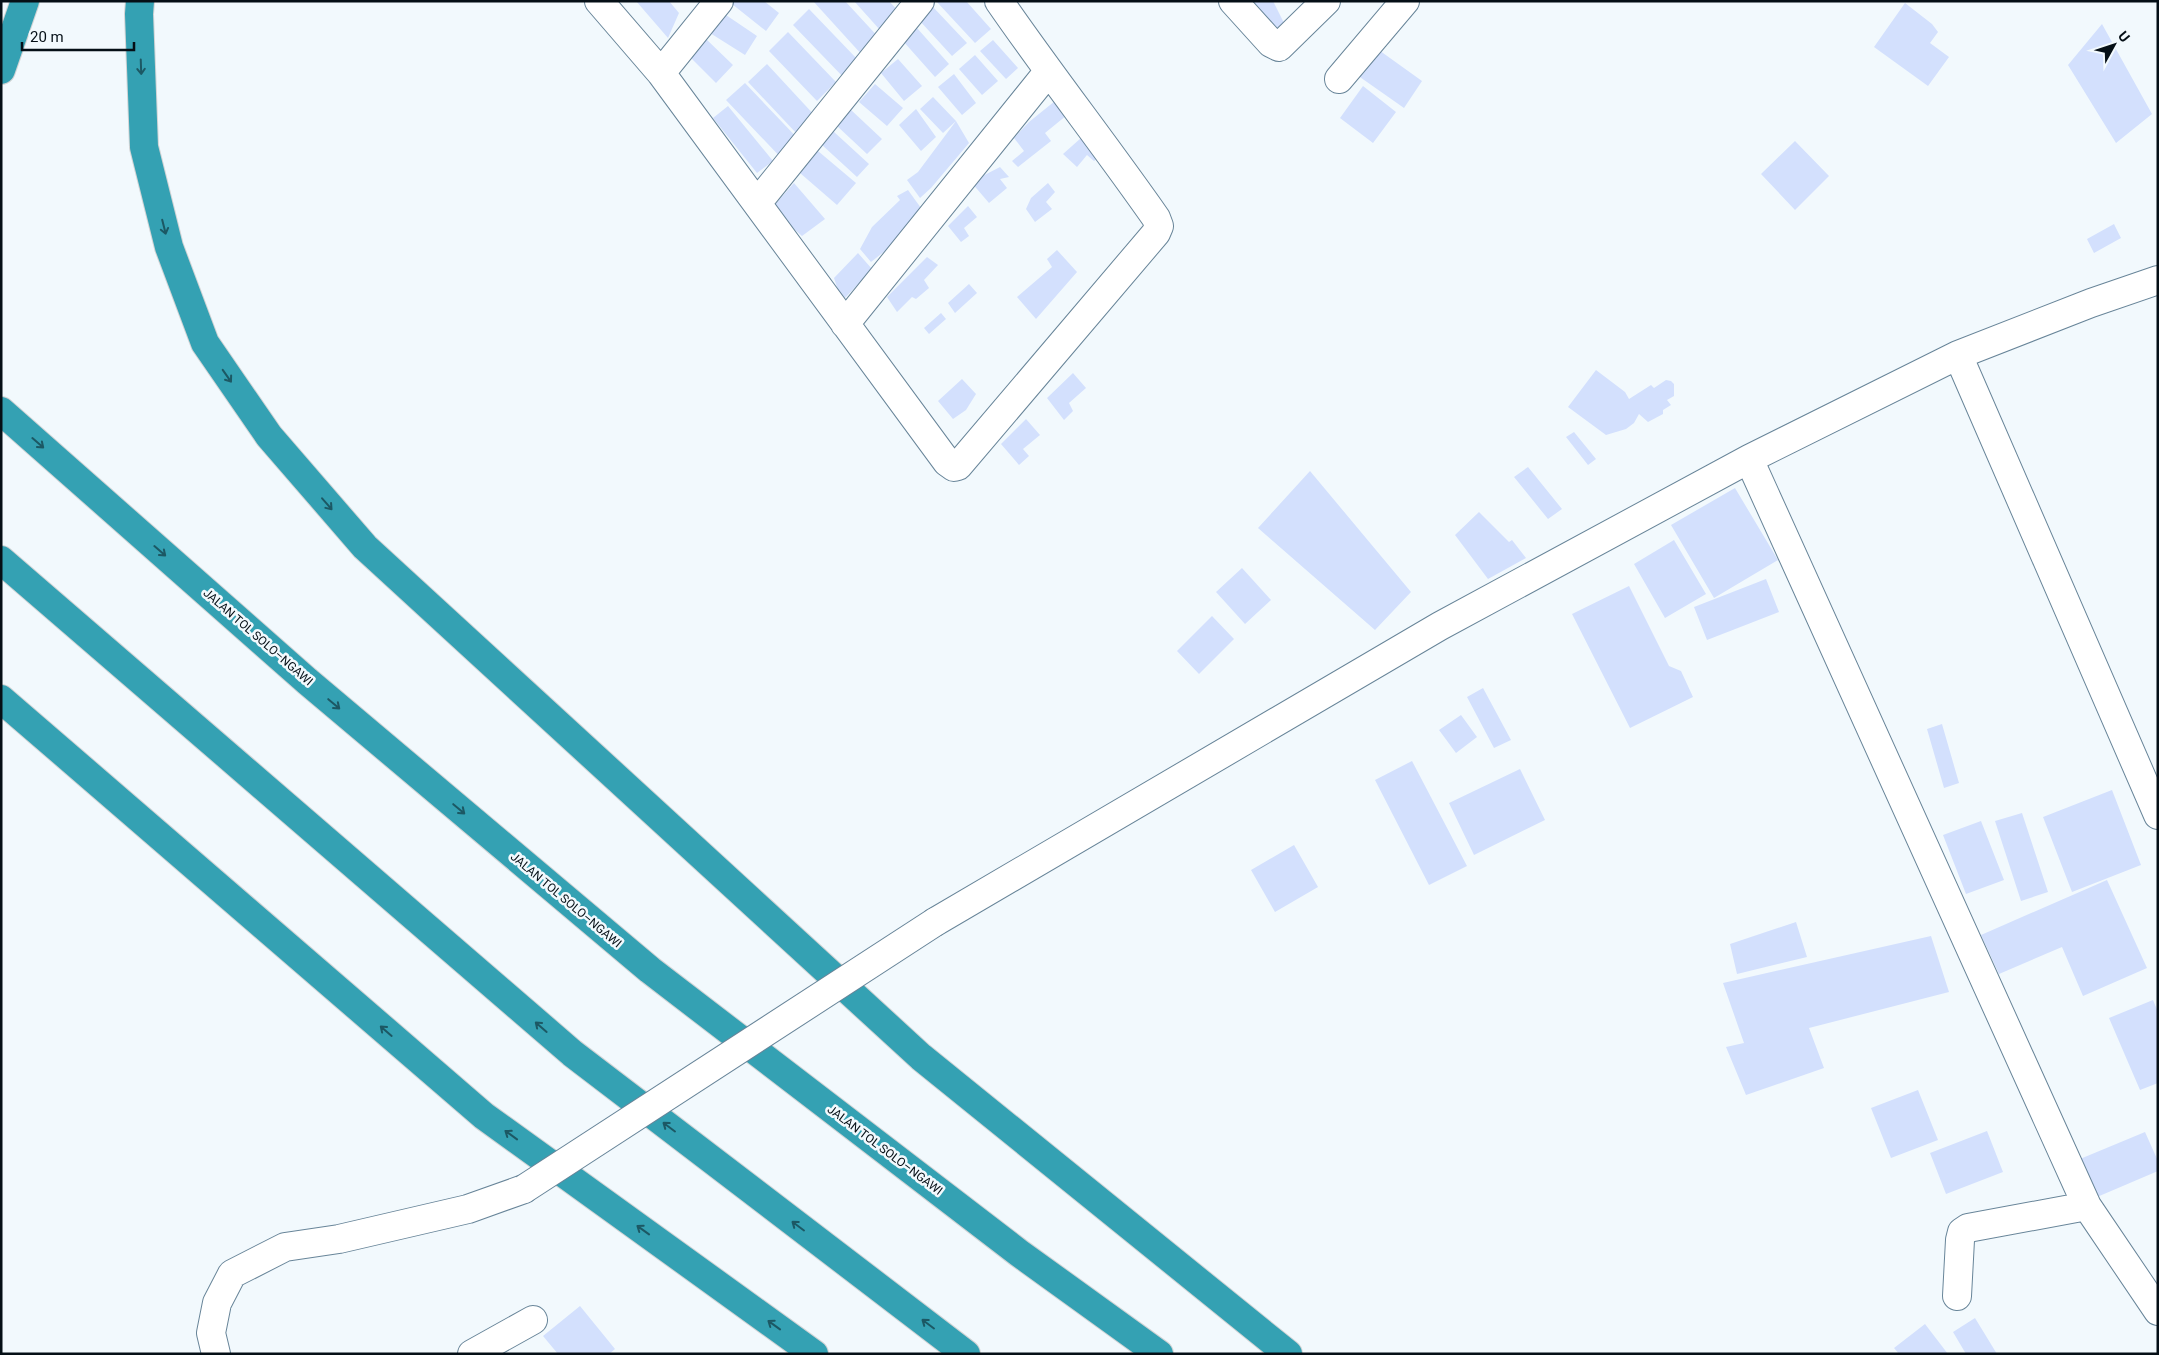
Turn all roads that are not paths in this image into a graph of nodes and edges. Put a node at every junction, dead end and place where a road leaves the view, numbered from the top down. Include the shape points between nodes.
1 (25, 1) edge
2 (140, 1) edge
3 (600, 1) edge
4 (719, 1) edge
5 (920, 1) edge
6 (999, 1) edge
7 (1233, 1) edge
8 (1326, 1) edge
9 (1405, 1) edge
10 (1, 70) edge
11 (1048, 72) junction
12 (661, 73) junction
13 (1339, 79) dead end
14 (758, 202) junction
15 (2158, 280) edge
16 (845, 324) junction
17 (1958, 355) junction
18 (1, 411) edge
19 (1750, 459) junction
20 (1, 560) edge
21 (1, 699) edge
22 (2158, 815) edge
23 (2087, 1206) junction
24 (1957, 1296) dead end
25 (2158, 1310) edge
26 (533, 1320) dead end
27 (216, 1354) edge
28 (472, 1354) edge
29 (814, 1354) edge
30 (966, 1354) edge
31 (1159, 1354) edge
32 (1288, 1354) edge

1 - 10 highway
2 -> 32 highway via 144,147 169,247 204,343 269,436 365,547 921,1057
3 - 12 street
4 - 12 street
5 - 14 street
6 - 11 street
7 - 8 street via 1271,43 1279,47
9 - 13 street
11 - 16 street
11 - 16 street via 1156,218 1159,226 1156,233 958,466 947,462
12 - 14 street
14 - 16 street
15 - 17 street
17 - 19 street
17 - 22 street
18 -> 31 highway, JALAN TOL SOLO–NGAWI via 307,681 650,970 1020,1253
19 - 23 street
19 - 27 street, bridge via 1440,626 935,922 524,1189 459,1211 339,1239 285,1247 232,1274 217,1303 211,1333
30 -> 20 highway via 572,1053
29 -> 21 highway via 484,1116
23 - 24 street via 1968,1228 1962,1232
23 - 25 street
26 - 28 street

